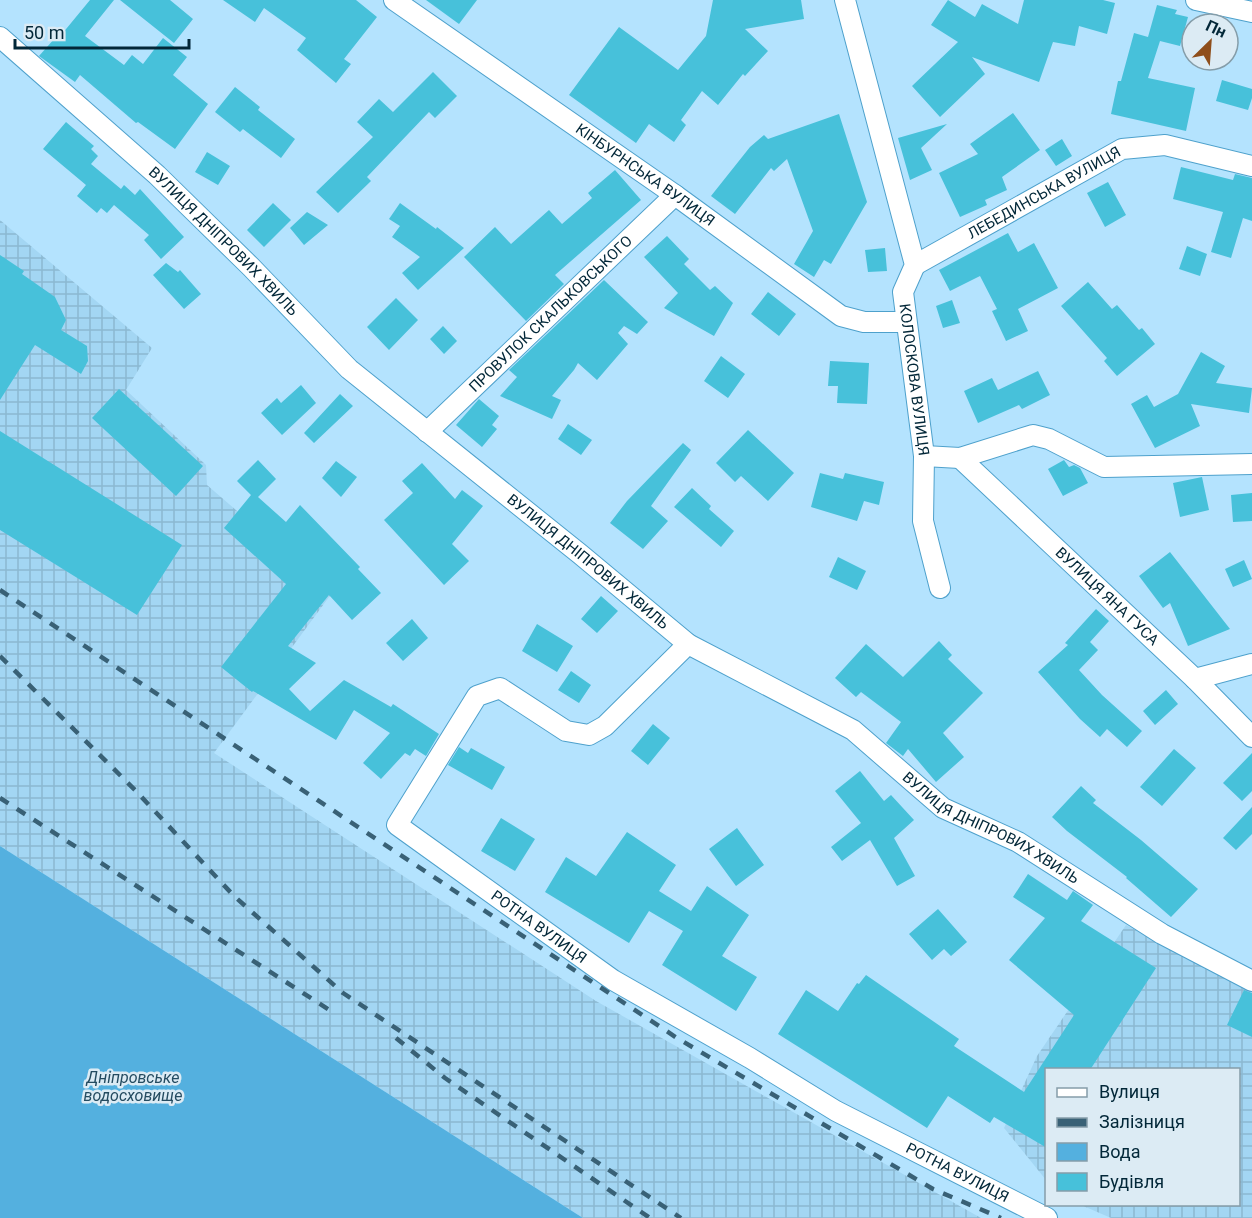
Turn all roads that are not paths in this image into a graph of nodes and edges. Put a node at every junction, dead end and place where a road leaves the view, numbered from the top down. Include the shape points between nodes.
1 (393, 0) edge
2 (844, 0) edge
3 (1196, 0) edge
4 (1252, 12) edge
5 (0, 37) edge
6 (1252, 166) edge
7 (675, 195) junction
8 (915, 265) junction
9 (906, 322) junction
10 (427, 432) junction
11 (924, 456) junction
12 (960, 458) junction
13 (1252, 464) edge
14 (940, 588) dead end
15 (688, 645) junction
16 (1252, 664) edge
17 (1195, 679) junction
18 (1252, 737) edge
19 (1252, 981) edge
20 (1047, 1218) edge

1 - 7 street, КІНБУРНСЬКА ВУЛИЦЯ
2 - 8 street
3 - 4 street
5 - 10 street, ВУЛИЦЯ ДНІПРОВИХ ХВИЛЬ via 157,175 349,369
6 - 8 street, ЛЕБЕДИНСЬКА ВУЛИЦЯ via 1165,146 1122,149
7 - 9 street, КІНБУРНСЬКА ВУЛИЦЯ via 841,316 864,322
7 - 10 street, ПРОВУЛОК СКАЛЬКОВСЬКОГО
8 - 9 street, КОЛОСКОВА ВУЛИЦЯ via 903,292
9 - 11 street, КОЛОСКОВА ВУЛИЦЯ
10 - 15 street, ВУЛИЦЯ ДНІПРОВИХ ХВИЛЬ
11 - 12 street
11 - 14 street, КОЛОСКОВА ВУЛИЦЯ via 923,521
12 - 13 street via 1032,435 1049,439 1104,467
12 - 17 street, ВУЛИЦЯ ЯНА ГУСА
15 - 19 street, ВУЛИЦЯ ДНІПРОВИХ ХВИЛЬ via 853,730 943,808 1018,842 1162,934
15 - 20 street, РОТНА ВУЛИЦЯ via 605,726 589,735 566,731 500,688 477,696 397,825 613,980 836,1111
16 - 17 street
17 - 18 street, ВУЛИЦЯ ЯНА ГУСА

